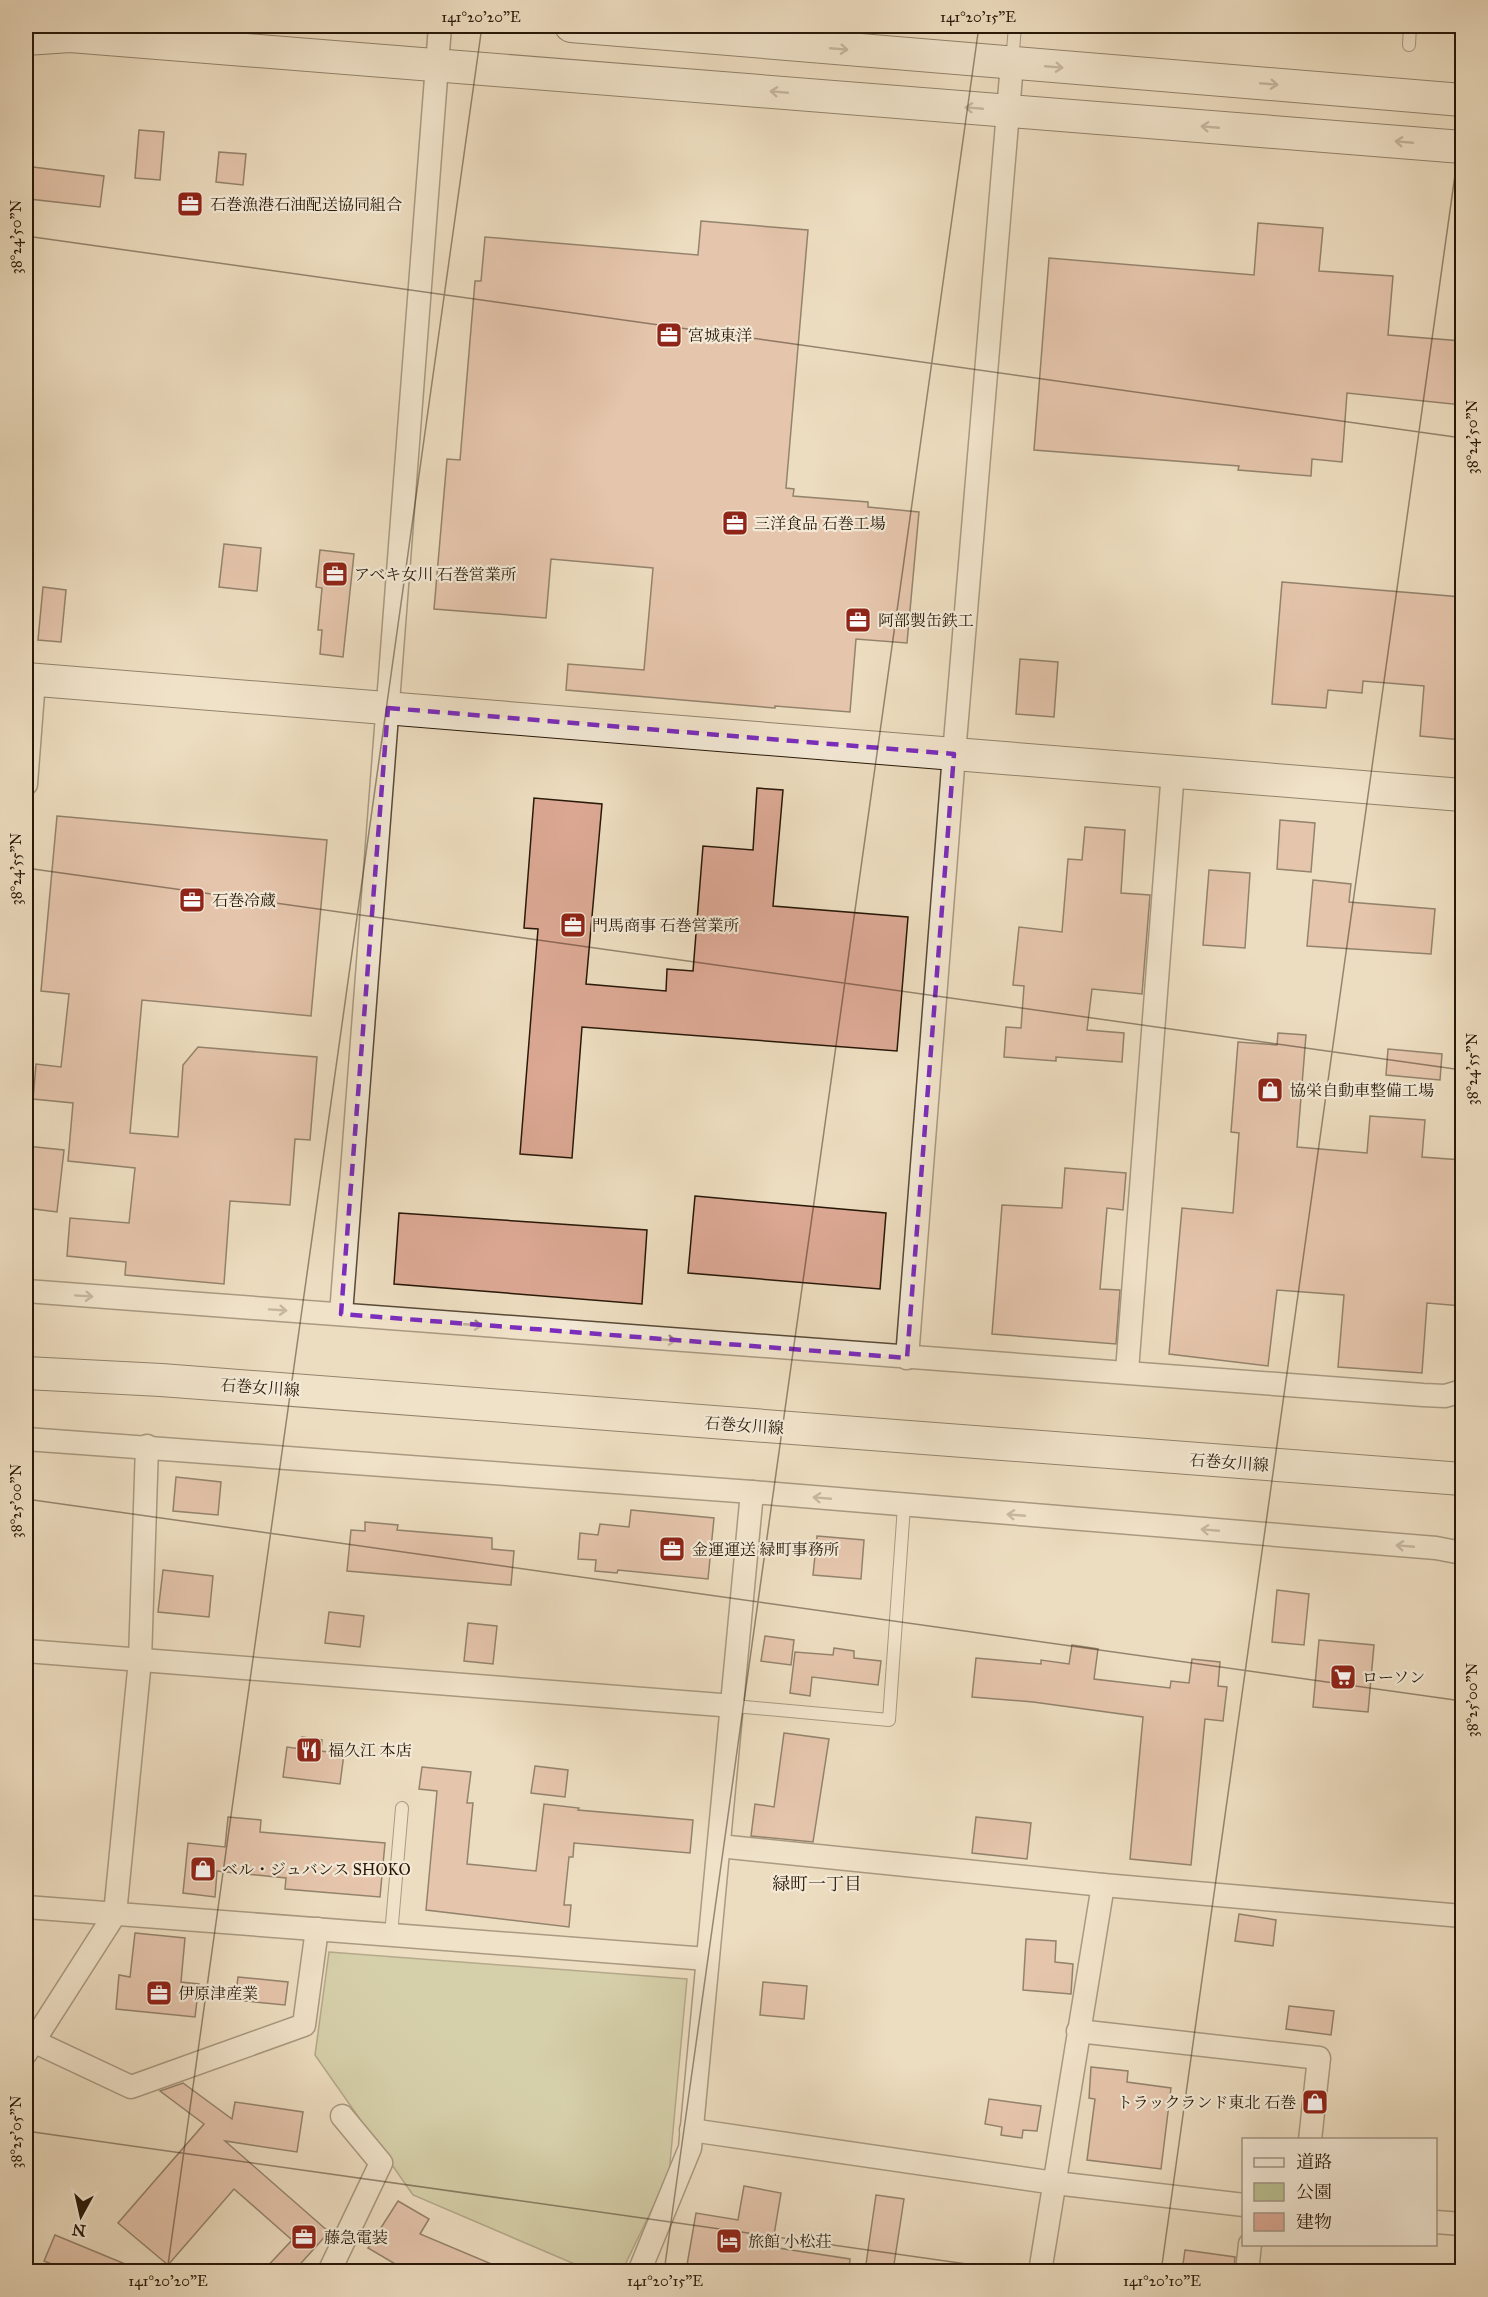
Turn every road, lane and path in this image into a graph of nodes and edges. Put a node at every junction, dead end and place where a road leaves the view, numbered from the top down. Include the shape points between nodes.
1 (440, 26) edge
2 (571, 26) edge
3 (1015, 26) edge
4 (1410, 26) edge
5 (26, 39) edge
6 (1409, 45) dead end
7 (1012, 64) junction
8 (438, 65) junction
9 (1462, 100) edge
10 (1007, 110) junction
11 (1462, 147) edge
12 (30, 679) edge
13 (388, 708) junction
14 (954, 754) junction
15 (1173, 771) junction
16 (26, 784) edge
17 (1462, 795) edge
18 (26, 1291) edge
19 (341, 1314) junction
20 (907, 1358) junction
21 (1127, 1371) junction
22 (26, 1372) edge
23 (1462, 1391) edge
24 (26, 1439) edge
25 (147, 1446) junction
26 (1462, 1479) edge
27 (752, 1492) junction
28 (904, 1506) junction
29 (1462, 1553) edge
30 (26, 1651) edge
31 (140, 1660) junction
32 (734, 1706) junction
33 (402, 1808) dead end
34 (719, 1846) junction
35 (1103, 1885) junction
36 (26, 1907) edge
37 (115, 1914) junction
38 (1462, 1917) edge
39 (317, 1929) junction
40 (391, 1935) junction
41 (707, 1959) junction
42 (1078, 2031) junction
43 (29, 2047) edge
44 (342, 2116) dead end
45 (692, 2130) junction
46 (1310, 2138) edge
47 (1055, 2183) junction
48 (1242, 2205) edge
49 (1437, 2222) edge
50 (1462, 2224) edge
51 (1250, 2246) edge
52 (329, 2271) edge
53 (639, 2271) edge
54 (1040, 2271) edge
55 (1247, 2271) edge

1 - 8 street
2 -> 7 street
3 - 7 lane
4 - 6 lane
5 - 8 street via 70,36
7 -> 9 street
7 - 10 street
10 -> 8 street
8 - 13 street
11 -> 10 street
10 - 14 street
12 - 13 street
12 - 16 street
13 - 14 street
13 - 19 street
14 - 15 street
14 - 20 street
15 - 17 street
15 - 21 street
18 -> 19 street
19 -> 20 street
20 - 21 street
21 - 23 street via 1423,1395 1445,1396
22 - 26 street, 石巻女川線
24 - 25 street
25 - 27 street
25 - 31 street
28 -> 27 street
27 - 32 street
29 -> 28 street
28 - 32 lane via 889,1720
30 - 31 street
31 - 32 street
31 - 37 street
32 - 34 street
33 - 40 lane
34 - 35 street
34 - 41 street
35 - 38 street
35 - 42 street
36 - 37 street
37 - 39 street
37 - 43 street
39 - 40 street
39 - 43 street via 304,2025 132,2087
40 - 41 street
41 - 45 street
42 - 46 street via 1319,2058
42 - 47 street
44 - 52 street via 381,2163
45 - 47 street
45 - 53 street via 690,2148
47 - 48 street
47 - 54 street
49 - 50 street
51 - 55 street

